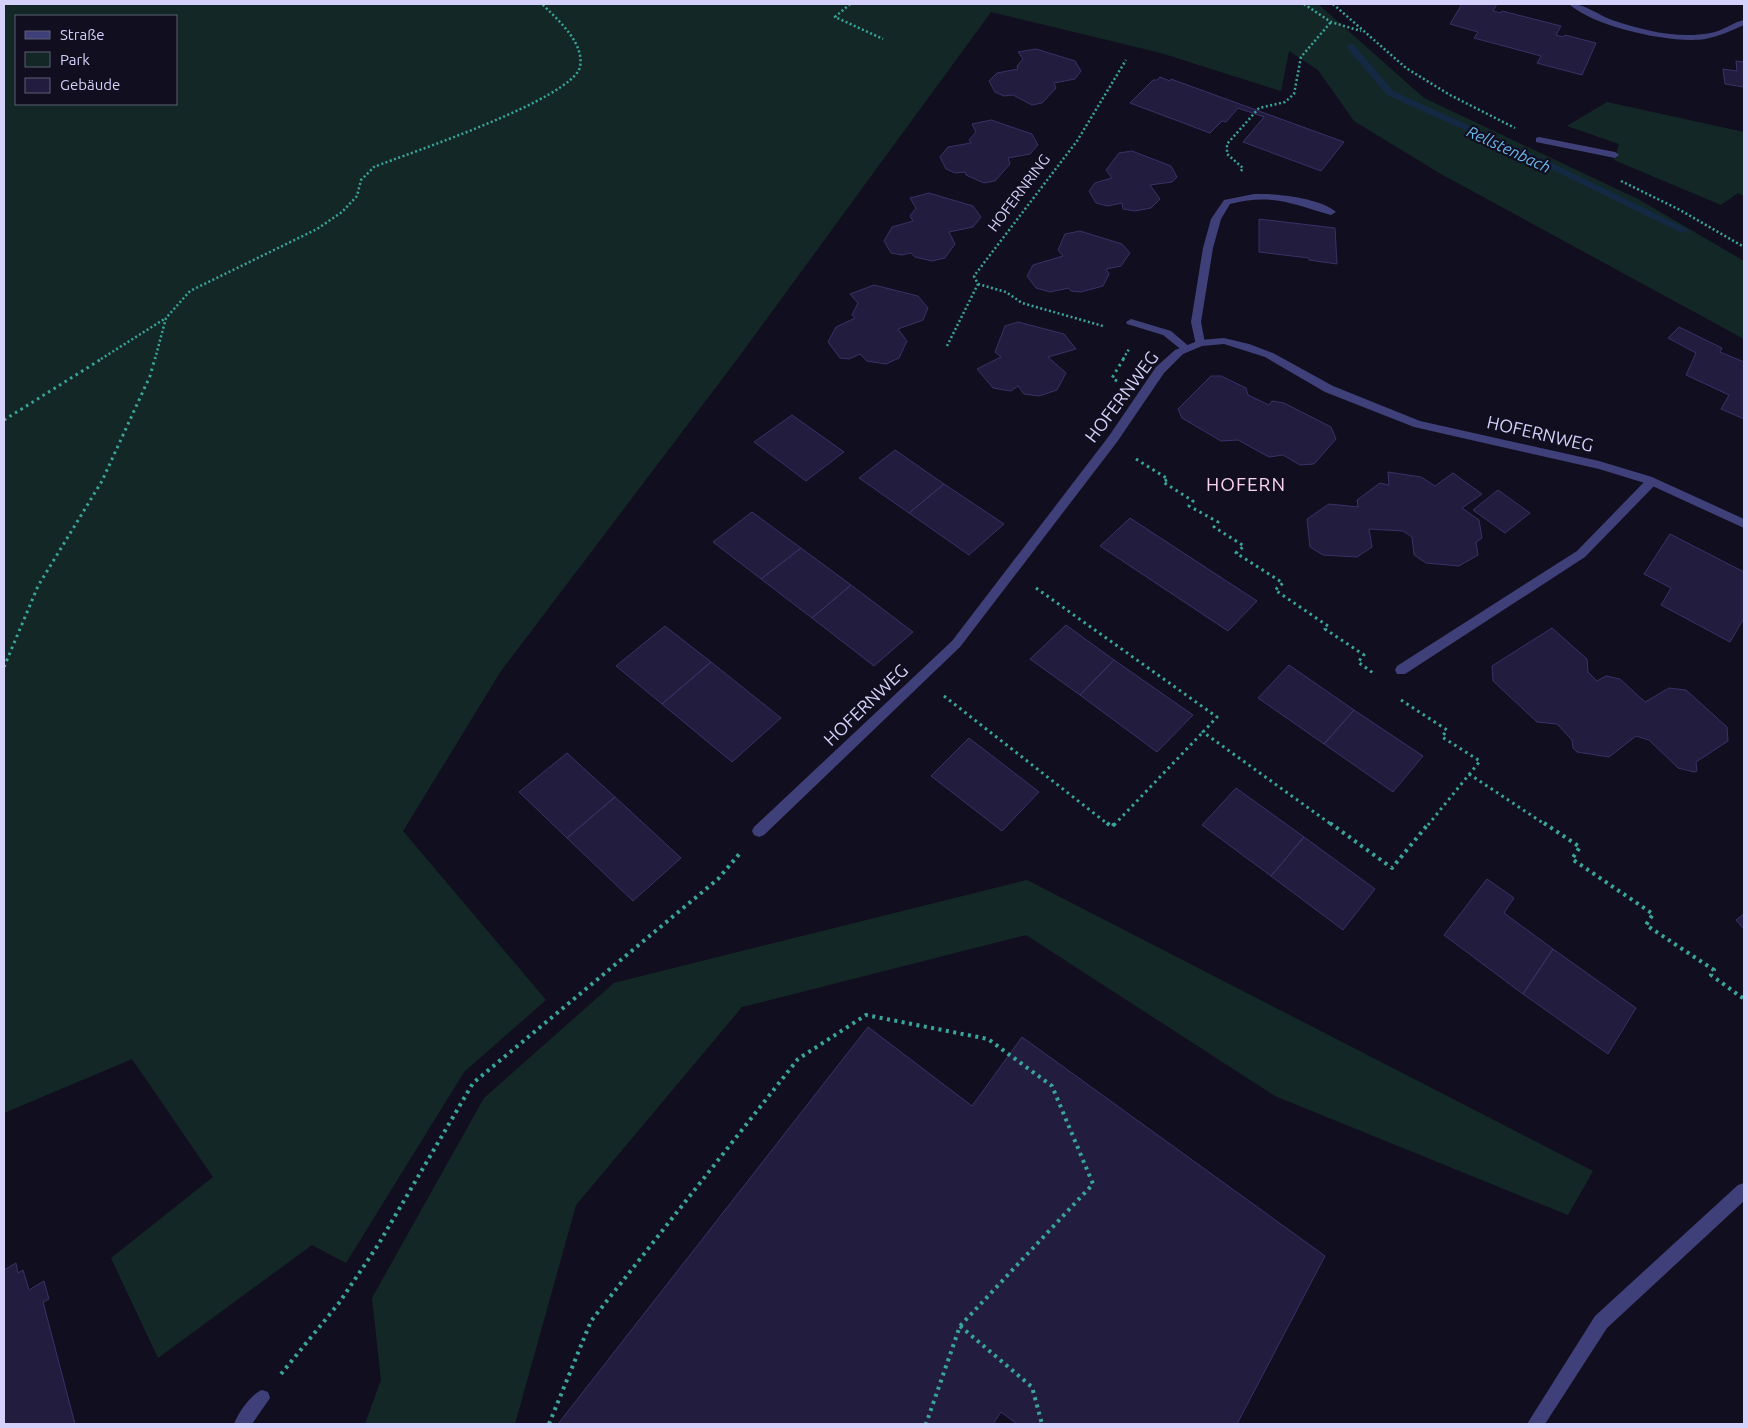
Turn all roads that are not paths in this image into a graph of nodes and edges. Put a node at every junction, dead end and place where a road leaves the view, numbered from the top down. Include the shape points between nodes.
1 (1573, 4) edge
2 (1744, 22) edge
3 (1539, 140) dead end
4 (1615, 155) dead end
5 (1331, 212) dead end
6 (1131, 322) dead end
7 (1200, 342) junction
8 (1188, 349) junction
9 (1652, 481) junction
10 (1744, 524) edge
11 (1401, 670) dead end
12 (759, 831) road end
13 (1744, 1191) edge
14 (262, 1398) road end
15 (242, 1424) edge
16 (1535, 1424) edge

1 - 2 street via 1627,28 1658,35 1693,37 1719,33
3 - 4 street
5 - 7 street via 1302,200 1270,196 1241,197 1227,202 1216,219 1208,248 1196,322
6 - 8 street via 1167,333
7 - 8 street, HOFERNWEG
7 - 9 street, HOFERNWEG via 1224,340 1269,355 1329,389 1418,424 1599,465
8 - 12 street, HOFERNWEG via 1179,352 1160,370 1113,439 956,644
9 - 10 street, HOFERNWEG
9 - 11 street via 1581,554
13 - 16 street via 1601,1322
14 - 15 street

